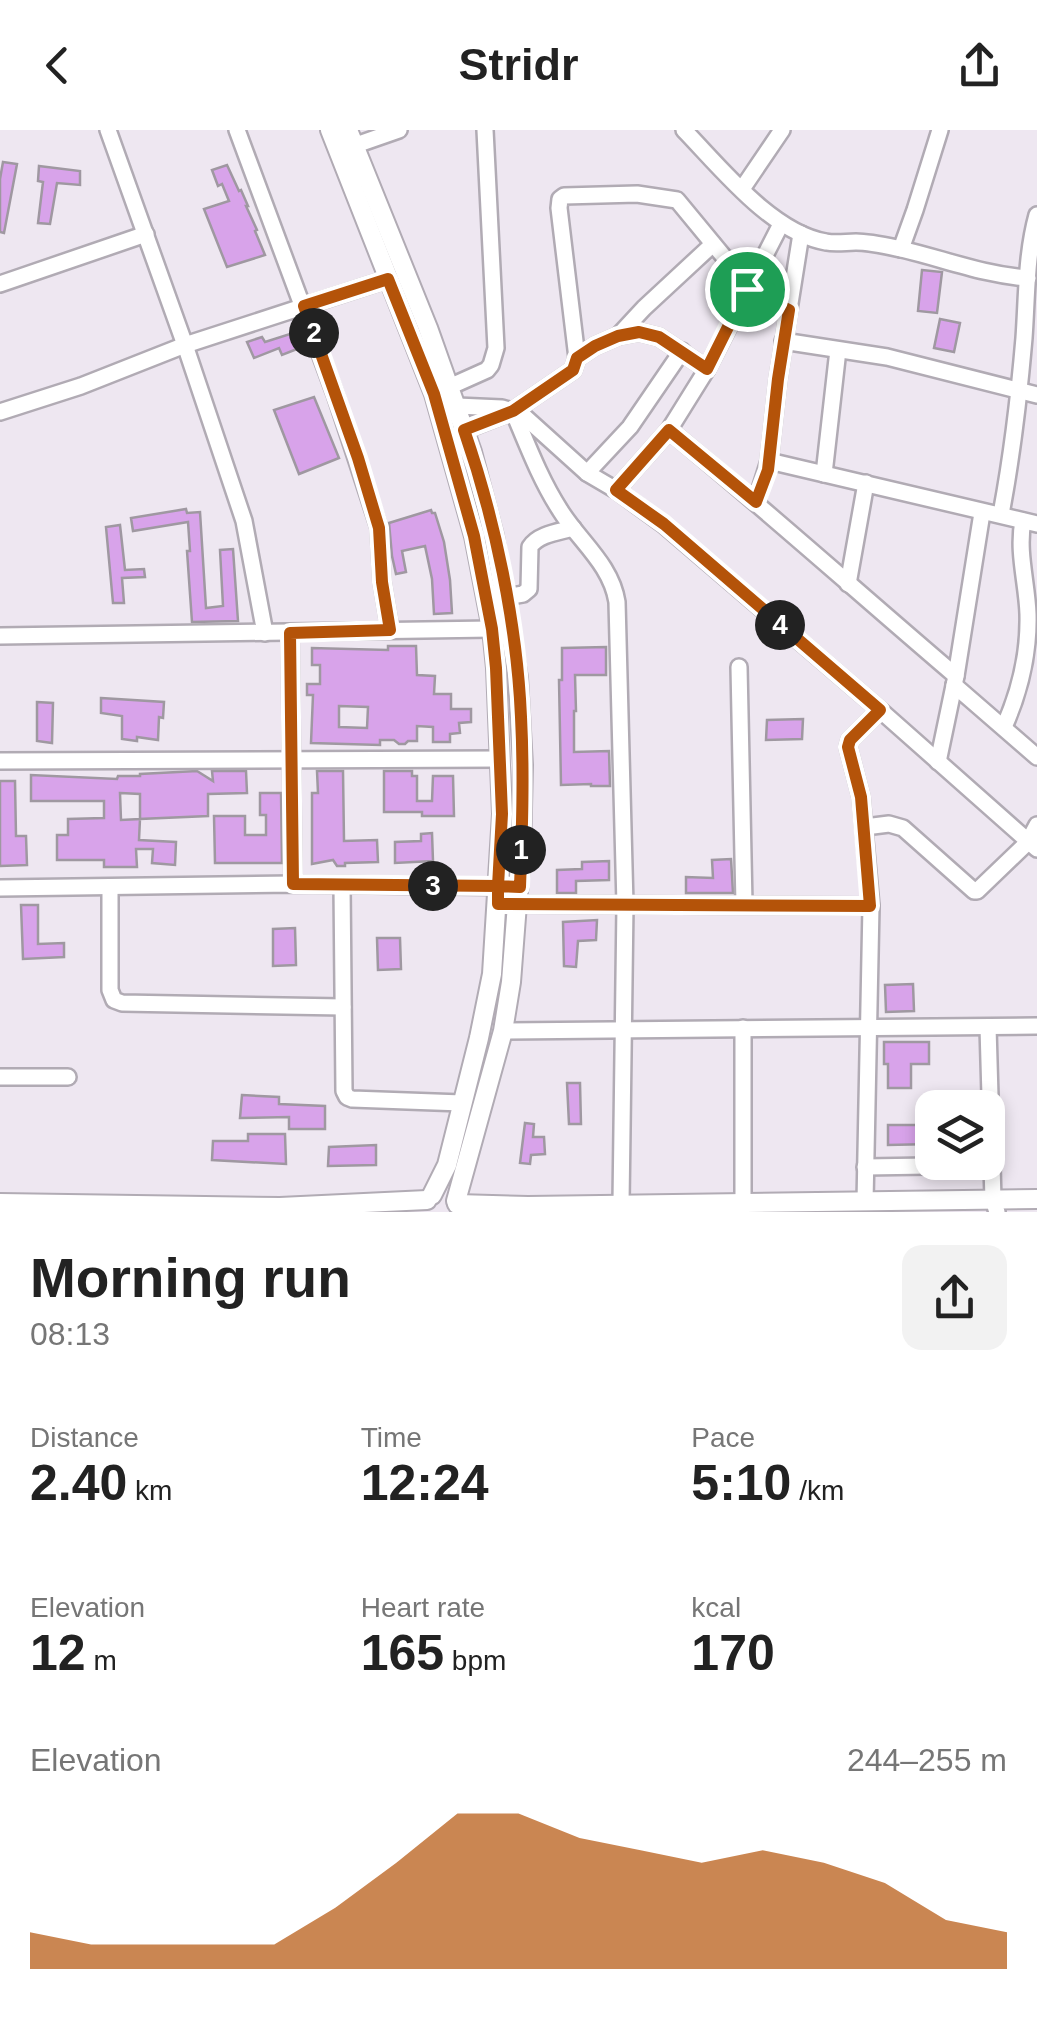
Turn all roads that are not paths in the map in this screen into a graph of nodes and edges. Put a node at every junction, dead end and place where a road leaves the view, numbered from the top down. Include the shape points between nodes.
1 (108, 130) edge
2 (237, 130) edge
3 (330, 130) edge
4 (399, 130) edge
5 (485, 130) edge
6 (684, 130) edge
7 (782, 130) edge
8 (940, 130) edge
9 (350, 138) edge
10 (742, 189) junction
11 (1037, 215) edge
12 (780, 224) junction
13 (146, 234) junction
14 (801, 234) junction
15 (713, 244) junction
16 (901, 249) junction
17 (1028, 278) junction
18 (388, 279) junction
19 (0, 284) edge
20 (748, 288) junction
21 (304, 306) junction
22 (789, 310) junction
23 (618, 336) junction
24 (784, 341) junction
25 (185, 345) junction
26 (838, 350) junction
27 (682, 351) junction
28 (577, 358) junction
29 (707, 369) junction
30 (449, 388) junction
31 (1018, 392) junction
32 (1037, 395) edge
33 (456, 406) junction
34 (514, 410) junction
35 (0, 412) edge
36 (641, 413) junction
37 (464, 430) junction
38 (667, 432) junction
39 (769, 461) junction
40 (587, 473) junction
41 (824, 474) junction
42 (866, 483) junction
43 (616, 490) junction
44 (756, 502) junction
45 (982, 512) junction
46 (1001, 514) junction
47 (1030, 522) edge
48 (574, 528) junction
49 (848, 584) junction
50 (506, 597) junction
51 (492, 629) junction
52 (390, 630) junction
53 (265, 633) junction
54 (290, 633) junction
55 (0, 636) edge
56 (739, 667) dead end
57 (955, 680) junction
58 (880, 710) junction
59 (1004, 727) junction
60 (1037, 757) edge
61 (292, 758) junction
62 (499, 759) junction
63 (0, 761) edge
64 (938, 762) junction
65 (1037, 826) edge
66 (865, 827) junction
67 (1032, 846) edge
68 (293, 884) junction
69 (342, 885) junction
70 (0, 888) edge
71 (110, 888) junction
72 (498, 895) junction
73 (519, 896) junction
74 (625, 904) junction
75 (744, 904) junction
76 (870, 906) junction
77 (343, 1007) junction
78 (1037, 1026) edge
79 (868, 1027) junction
80 (988, 1027) junction
81 (743, 1028) junction
82 (503, 1032) junction
83 (622, 1032) junction
84 (68, 1077) dead end
85 (0, 1078) edge
86 (990, 1090) edge
87 (462, 1104) junction
88 (915, 1167) edge
89 (865, 1168) junction
90 (993, 1180) edge
91 (1037, 1199) edge
92 (427, 1202) edge
93 (865, 1202) junction
94 (621, 1203) junction
95 (742, 1203) junction
96 (0, 1204) edge
97 (457, 1206) edge
98 (995, 1206) edge
99 (126, 1208) edge

1 - 13 street
2 - 21 street
3 - 18 main road
4 - 9 street
5 - 30 street via 496,348 491,366
6 - 10 street
7 - 10 street
8 - 16 street
9 - 30 main road
10 - 12 street
11 - 17 street
12 - 14 street
12 - 20 street
13 - 19 street
13 - 25 street
14 - 16 street
14 - 22 street
15 - 20 street
15 - 23 street
15 - 28 street via 673,198 562,198
16 - 17 street
17 - 31 street
18 - 21 street
18 - 51 main road via 434,394
20 - 22 street
20 - 29 street
21 - 25 street
21 - 52 street via 379,528
22 - 24 street
23 - 27 street via 648,334
23 - 28 street
24 - 26 street
24 - 39 street
25 - 35 street
25 - 53 street via 244,521
26 - 31 street
26 - 41 street
27 - 29 street
27 - 36 street
28 - 34 street via 573,370
29 - 38 street
30 - 33 main road
31 - 32 street
31 - 46 street
33 - 34 street
33 - 37 main road
34 - 37 street
34 - 40 street
34 - 48 street via 530,455
36 - 38 street
36 - 40 street
37 - 50 main road
38 - 43 street
38 - 44 street
39 - 41 street
39 - 44 street
40 - 43 street
41 - 42 street
42 - 45 street
42 - 49 street
43 - 58 street
44 - 49 street
45 - 46 street
45 - 57 street
46 - 47 street
47 - 59 street via 1021,542 1025,661
48 - 50 street via 532,542 529,590
48 - 74 street via 614,586
49 - 57 street
50 - 73 main road via 521,715
51 - 52 street
51 - 62 main road
52 - 54 street
53 - 54 street
53 - 55 street
54 - 61 street
56 - 75 street
57 - 59 street
57 - 64 street
58 - 64 street
58 - 66 street via 848,747
59 - 60 street
61 - 62 street
61 - 63 street
61 - 68 street
62 - 72 main road
64 - 67 street
65 - 67 street
66 - 67 street via 903,828 977,891
66 - 76 street
68 - 69 street
68 - 71 street
69 - 72 street
69 - 77 street
70 - 71 street
71 - 77 street via 114,1000
72 - 73 street
72 - 87 main road via 492,974
73 - 74 street
73 - 82 main road
74 - 75 street
74 - 83 street
75 - 76 street
76 - 79 street
77 - 87 street via 347,1096
78 - 80 street
79 - 80 street
79 - 81 street
79 - 89 street
80 - 86 street
81 - 83 street
81 - 95 street
82 - 83 street
82 - 97 main road
83 - 94 street
84 - 85 street
87 - 92 main road via 448,1165
88 - 89 street
89 - 93 street
90 - 98 street
91 - 98 main road
92 - 97 main road via 445,1193
92 - 99 main road
93 - 95 main road
93 - 98 main road
94 - 95 main road
94 - 97 main road
96 - 99 main road

